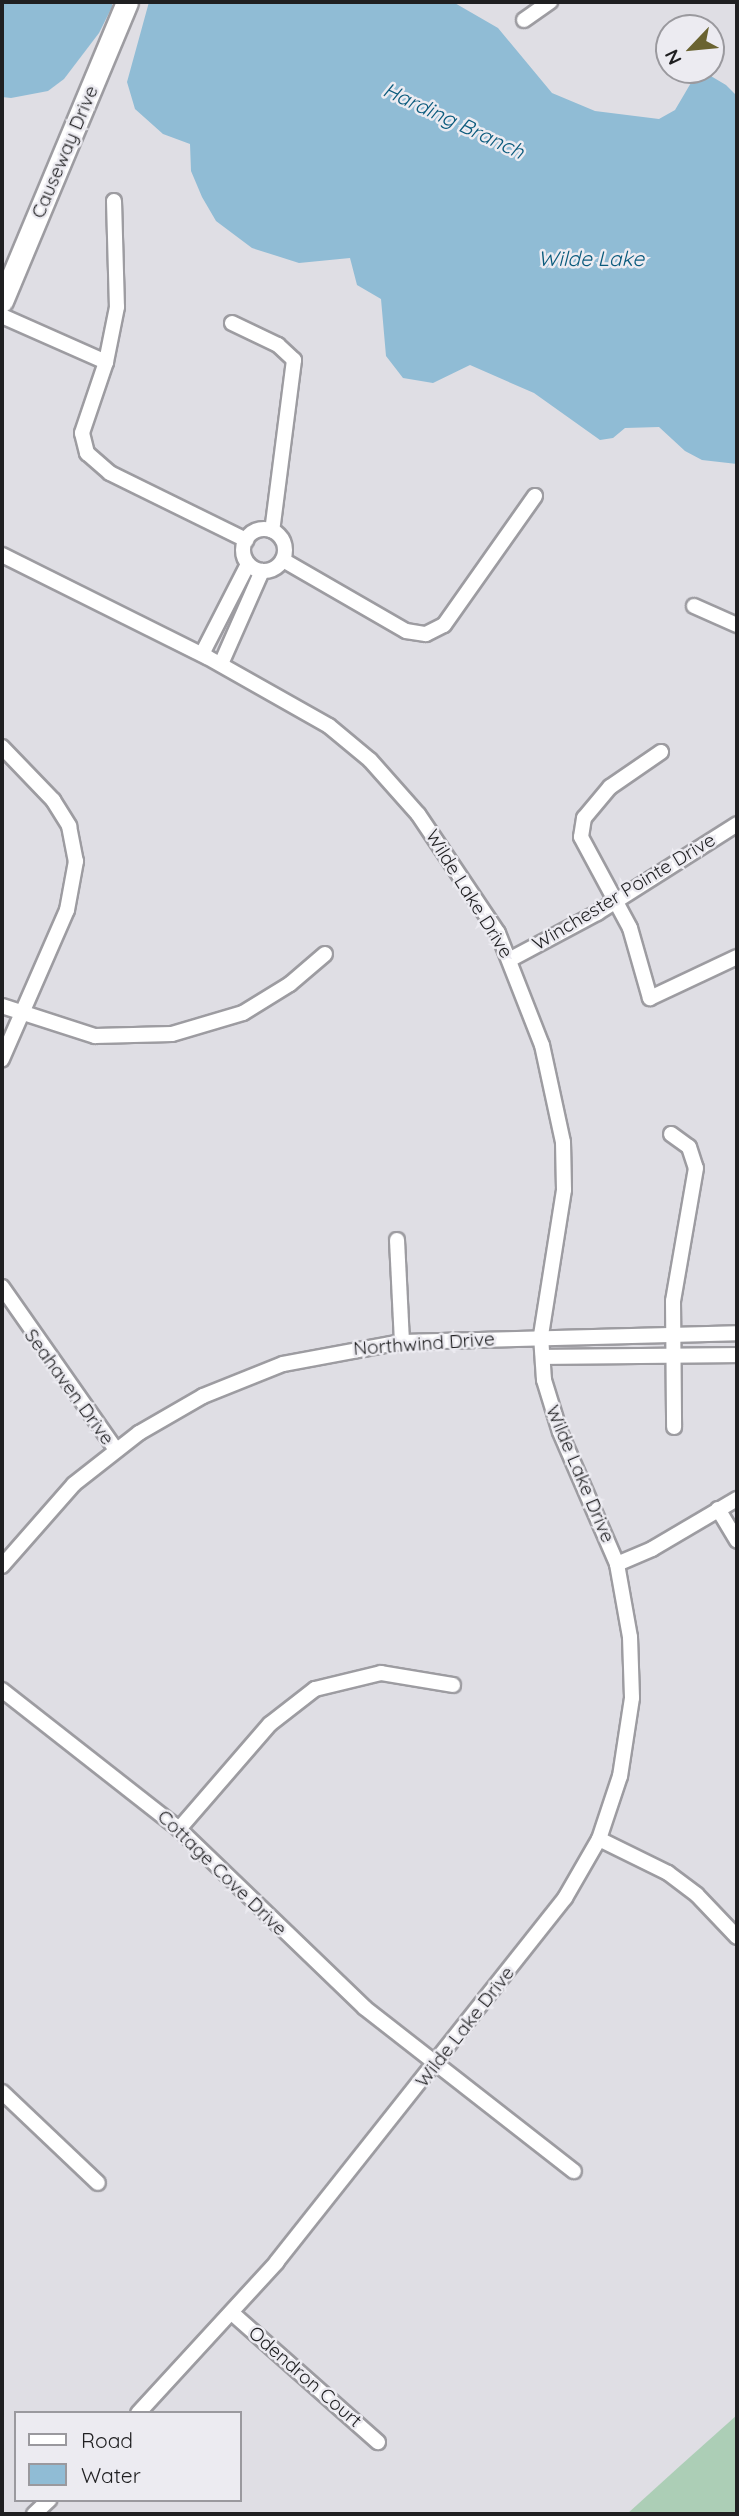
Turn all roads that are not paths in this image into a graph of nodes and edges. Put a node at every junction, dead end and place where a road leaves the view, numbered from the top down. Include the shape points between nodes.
1 (127, 2) edge
2 (550, 2) edge
3 (524, 20) dead end
4 (114, 201) dead end
5 (2, 301) edge
6 (2, 316) edge
7 (232, 324) dead end
8 (106, 362) junction
9 (535, 496) dead end
10 (272, 531) junction
11 (246, 540) junction
12 (2, 555) edge
13 (283, 561) junction
14 (248, 564) junction
15 (262, 571) junction
16 (694, 606) dead end
17 (737, 625) edge
18 (202, 654) junction
19 (221, 664) junction
20 (2, 747) edge
21 (661, 752) dead end
22 (737, 824) edge
23 (617, 902) junction
24 (325, 954) dead end
25 (737, 957) edge
26 (511, 959) junction
27 (2, 1006) edge
28 (21, 1014) junction
29 (2, 1059) edge
30 (671, 1134) dead end
31 (397, 1240) dead end
32 (2, 1287) edge
33 (737, 1333) edge
34 (672, 1334) junction
35 (541, 1336) junction
36 (402, 1342) junction
37 (737, 1354) edge
38 (672, 1355) junction
39 (542, 1357) junction
40 (674, 1427) dead end
41 (116, 1450) junction
42 (737, 1499) edge
43 (718, 1509) junction
44 (737, 1541) edge
45 (617, 1564) junction
46 (2, 1566) edge
47 (453, 1685) dead end
48 (2, 1690) edge
49 (178, 1829) junction
50 (599, 1839) junction
51 (737, 1937) edge
52 (436, 2064) junction
53 (2, 2092) edge
54 (574, 2171) dead end
55 (98, 2183) dead end
56 (232, 2313) junction
57 (140, 2411) edge
58 (378, 2441) dead end
59 (47, 2502) edge
60 (34, 2514) edge

1 - 5 street, Causeway Drive
2 - 3 street
4 - 8 street via 118,282
6 - 8 street
7 - 10 street via 278,345 294,360
8 - 11 street via 83,439 94,463
9 - 13 street via 444,625 426,634 406,631
10 - 11 street via 256,530
10 - 13 street via 285,546
11 - 14 street via 243,555
12 - 18 street, Wilde Lake Drive
13 - 15 street
14 - 15 street
14 - 18 street
15 - 19 street
16 - 17 street
18 - 19 street, Wilde Lake Drive
19 - 26 street, Wilde Lake Drive via 329,726 390,780 471,889
20 - 28 street via 53,800 68,826 76,861 67,910
21 - 23 street via 610,787 580,828 587,851
22 - 23 street, Winchester Pointe Drive
23 - 25 street via 630,928 650,998
23 - 26 street, Winchester Pointe Drive
24 - 28 street via 243,1013 172,1034 95,1036
26 - 35 street, Wilde Lake Drive via 542,1045 563,1142 564,1190
27 - 28 street
28 - 29 street
30 - 34 street via 688,1147 696,1168
31 - 36 street
32 - 41 street, Seahaven Drive
33 - 34 street, Northwind Drive
34 - 35 street, Northwind Drive
34 - 38 street
35 - 36 street, Northwind Drive
35 - 39 street, Wilde Lake Drive
36 - 41 street, Northwind Drive via 310,1357 254,1374 203,1396
37 - 38 street
38 - 39 street
38 - 40 street
39 - 45 street, Wilde Lake Drive via 560,1433
41 - 46 street, Northwind Drive via 74,1484
42 - 43 street
43 - 44 street
43 - 45 street via 652,1549
45 - 50 street, Wilde Lake Drive via 630,1637 632,1698 620,1776
47 - 49 street via 381,1673 353,1676 315,1689 270,1724
48 - 49 street, Cottage Cove Drive
49 - 52 street, Cottage Cove Drive via 336,1981
50 - 51 street via 668,1873 697,1895
50 - 52 street, Wilde Lake Drive via 565,1898
52 - 54 street, Cottage Cove Drive
52 - 56 street, Wilde Lake Drive
53 - 55 street
56 - 57 street, Wilde Lake Drive
56 - 58 street, Odendron Court
59 - 60 street

